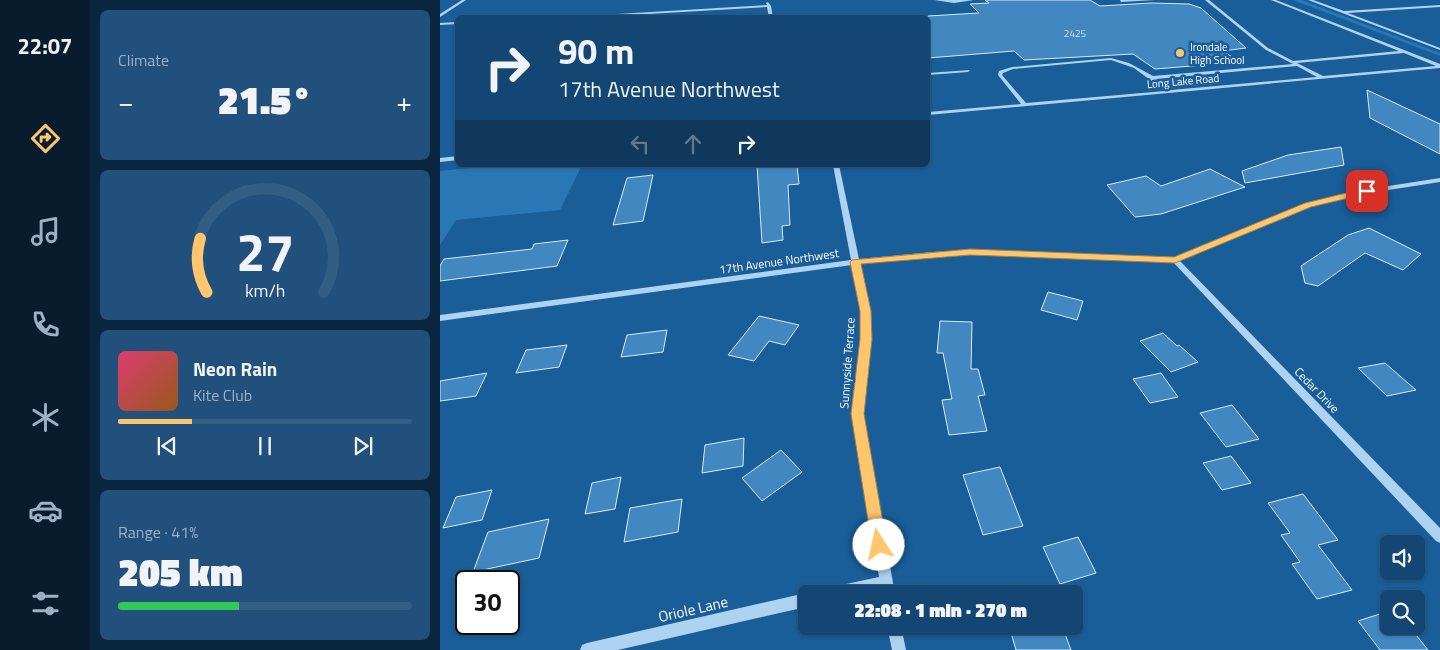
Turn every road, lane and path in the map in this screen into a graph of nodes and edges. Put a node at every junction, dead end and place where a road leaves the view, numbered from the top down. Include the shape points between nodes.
1 (464, 0) edge
2 (768, 0) edge
3 (936, 0) edge
4 (972, 0) edge
5 (1153, 0) edge
6 (1207, 0) edge
7 (1273, 0) edge
8 (1310, 0) edge
9 (1121, 1) dead end
10 (768, 6) junction
11 (1440, 6) edge
12 (1340, 13) junction
13 (605, 15) edge
14 (770, 15) edge
15 (440, 16) edge
16 (455, 23) edge
17 (440, 24) edge
18 (1440, 49) edge
19 (1403, 52) junction
20 (1292, 62) junction
21 (1297, 65) junction
22 (1440, 67) edge
23 (968, 71) dead end
24 (930, 74) edge
25 (1151, 78) junction
26 (1323, 78) junction
27 (1170, 92) junction
28 (1025, 105) junction
29 (930, 114) edge
30 (455, 158) edge
31 (440, 160) edge
32 (836, 167) edge
33 (1440, 180) edge
34 (1175, 260) junction
35 (855, 262) junction
36 (440, 318) edge
37 (1440, 537) edge
38 (886, 585) edge
39 (798, 602) edge
40 (896, 635) edge
41 (587, 650) edge
42 (898, 650) edge

1 - 15 street
2 - 10 street
3 - 4 street
5 - 9 street
6 - 20 street via 1267,49
7 - 19 street
8 - 12 street
10 - 13 street
10 - 14 street
11 - 12 street
12 - 18 street
16 - 17 street
19 - 20 street
19 - 22 street
20 - 21 street
21 - 25 street
21 - 26 street
22 - 26 street, Long Lake Road
23 - 24 street
25 - 27 street
25 - 28 street via 1133,64 1112,59 1012,68 1001,72 1000,75
26 - 27 street, Long Lake Road
27 - 28 street, Long Lake Road
28 - 29 street, Long Lake Road
30 - 31 street
32 - 35 street, Sunnyside Terrace
33 - 34 street, 17th Avenue Northwest via 1350,194 1308,205
34 - 35 street, 17th Avenue Northwest via 970,252
34 - 37 street, Cedar Drive
35 - 36 street, 17th Avenue Northwest
35 - 38 street, Sunnyside Terrace via 865,311 866,339 858,414
39 - 41 street, Oriole Lane
40 - 42 street

